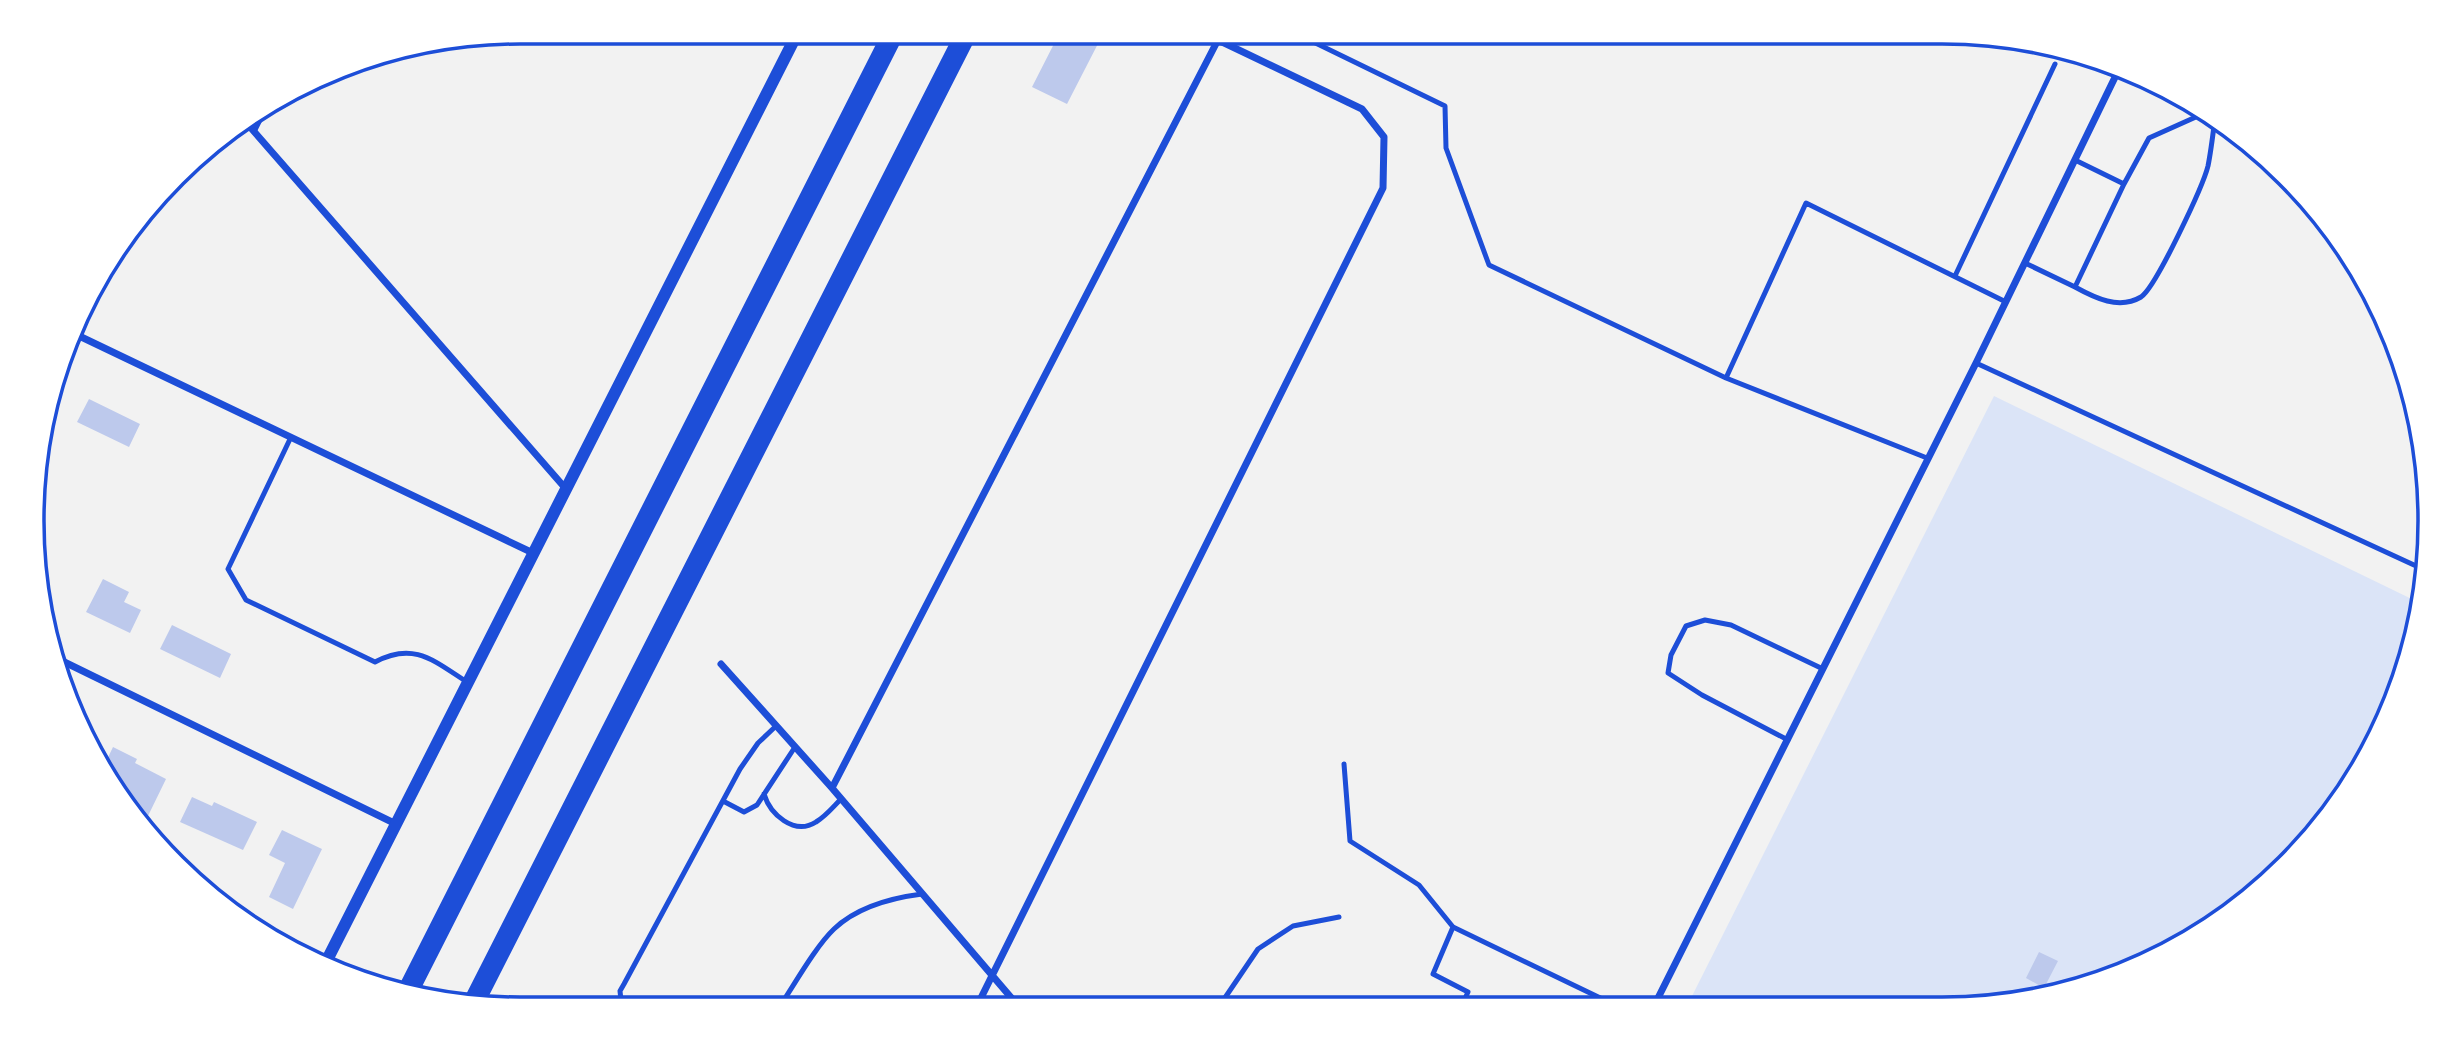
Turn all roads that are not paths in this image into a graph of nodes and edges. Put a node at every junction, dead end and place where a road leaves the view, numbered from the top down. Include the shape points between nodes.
1 (792, 44) edge
2 (888, 44) edge
3 (961, 44) edge
4 (1216, 44) edge
5 (1226, 44) edge
6 (1318, 44) edge
7 (2055, 64) dead end
8 (2115, 77) edge
9 (2195, 117) edge
10 (259, 122) edge
11 (251, 128) edge
12 (2213, 129) edge
13 (254, 132) junction
14 (2075, 160) junction
15 (2124, 184) junction
16 (2025, 263) junction
17 (1955, 276) junction
18 (2075, 287) junction
19 (2006, 302) junction
20 (81, 337) edge
21 (1976, 363) junction
22 (1726, 378) junction
23 (291, 437) junction
24 (1927, 458) junction
25 (566, 490) junction
26 (533, 554) junction
27 (2416, 566) edge
28 (66, 663) edge
29 (720, 664) dead end
30 (1823, 669) junction
31 (468, 682) junction
32 (776, 726) junction
33 (1788, 740) junction
34 (795, 747) junction
35 (1344, 764) dead end
36 (832, 788) junction
37 (764, 794) junction
38 (841, 799) junction
39 (723, 800) junction
40 (396, 824) junction
41 (922, 894) junction
42 (1339, 917) dead end
43 (1453, 927) junction
44 (329, 957) edge
45 (991, 976) junction
46 (411, 984) edge
47 (478, 995) edge
48 (621, 997) edge
49 (786, 997) edge
50 (981, 997) edge
51 (1010, 997) edge
52 (1225, 997) edge
53 (1466, 997) edge
54 (1598, 997) edge
55 (1659, 997) edge

1 - 25 street
2 - 46 highway
3 - 47 highway
4 - 36 street
5 - 45 street via 1362,110 1384,137 1383,188
6 - 22 lane via 1445,106 1446,148 1489,265
7 - 17 lane
8 - 14 street
9 - 15 lane via 2149,138
10 - 13 lane
11 - 13 street
12 - 18 lane via 2201,187 2147,292 2127,302 2112,303
13 - 25 street
14 - 15 lane
14 - 16 street
15 - 18 lane
16 - 18 lane
16 - 19 street
17 - 19 lane
17 - 22 lane via 1806,203
19 - 21 street
20 - 23 street
21 - 24 street
21 - 27 lane
22 - 24 lane
23 - 26 street
23 - 31 lane via 228,569 246,600 374,662 385,656 421,653
24 - 30 street
25 - 26 street
26 - 31 street
28 - 40 street
29 - 32 street
30 - 33 street
30 - 33 lane via 1731,625 1705,620 1686,626 1671,655 1668,673
31 - 40 street
32 - 34 street
32 - 39 lane via 752,749
33 - 55 street
34 - 36 street
34 - 37 lane
35 - 43 lane via 1350,841 1419,885
36 - 38 street
37 - 38 lane via 776,817 799,826 817,822
37 - 39 lane via 744,812
38 - 41 street
39 - 48 lane
40 - 44 street
41 - 45 street
41 - 49 lane via 885,901 844,921 831,932
42 - 52 lane via 1293,926 1258,949
43 - 53 lane via 1433,974 1468,992
43 - 54 lane
45 - 50 street
45 - 51 street

